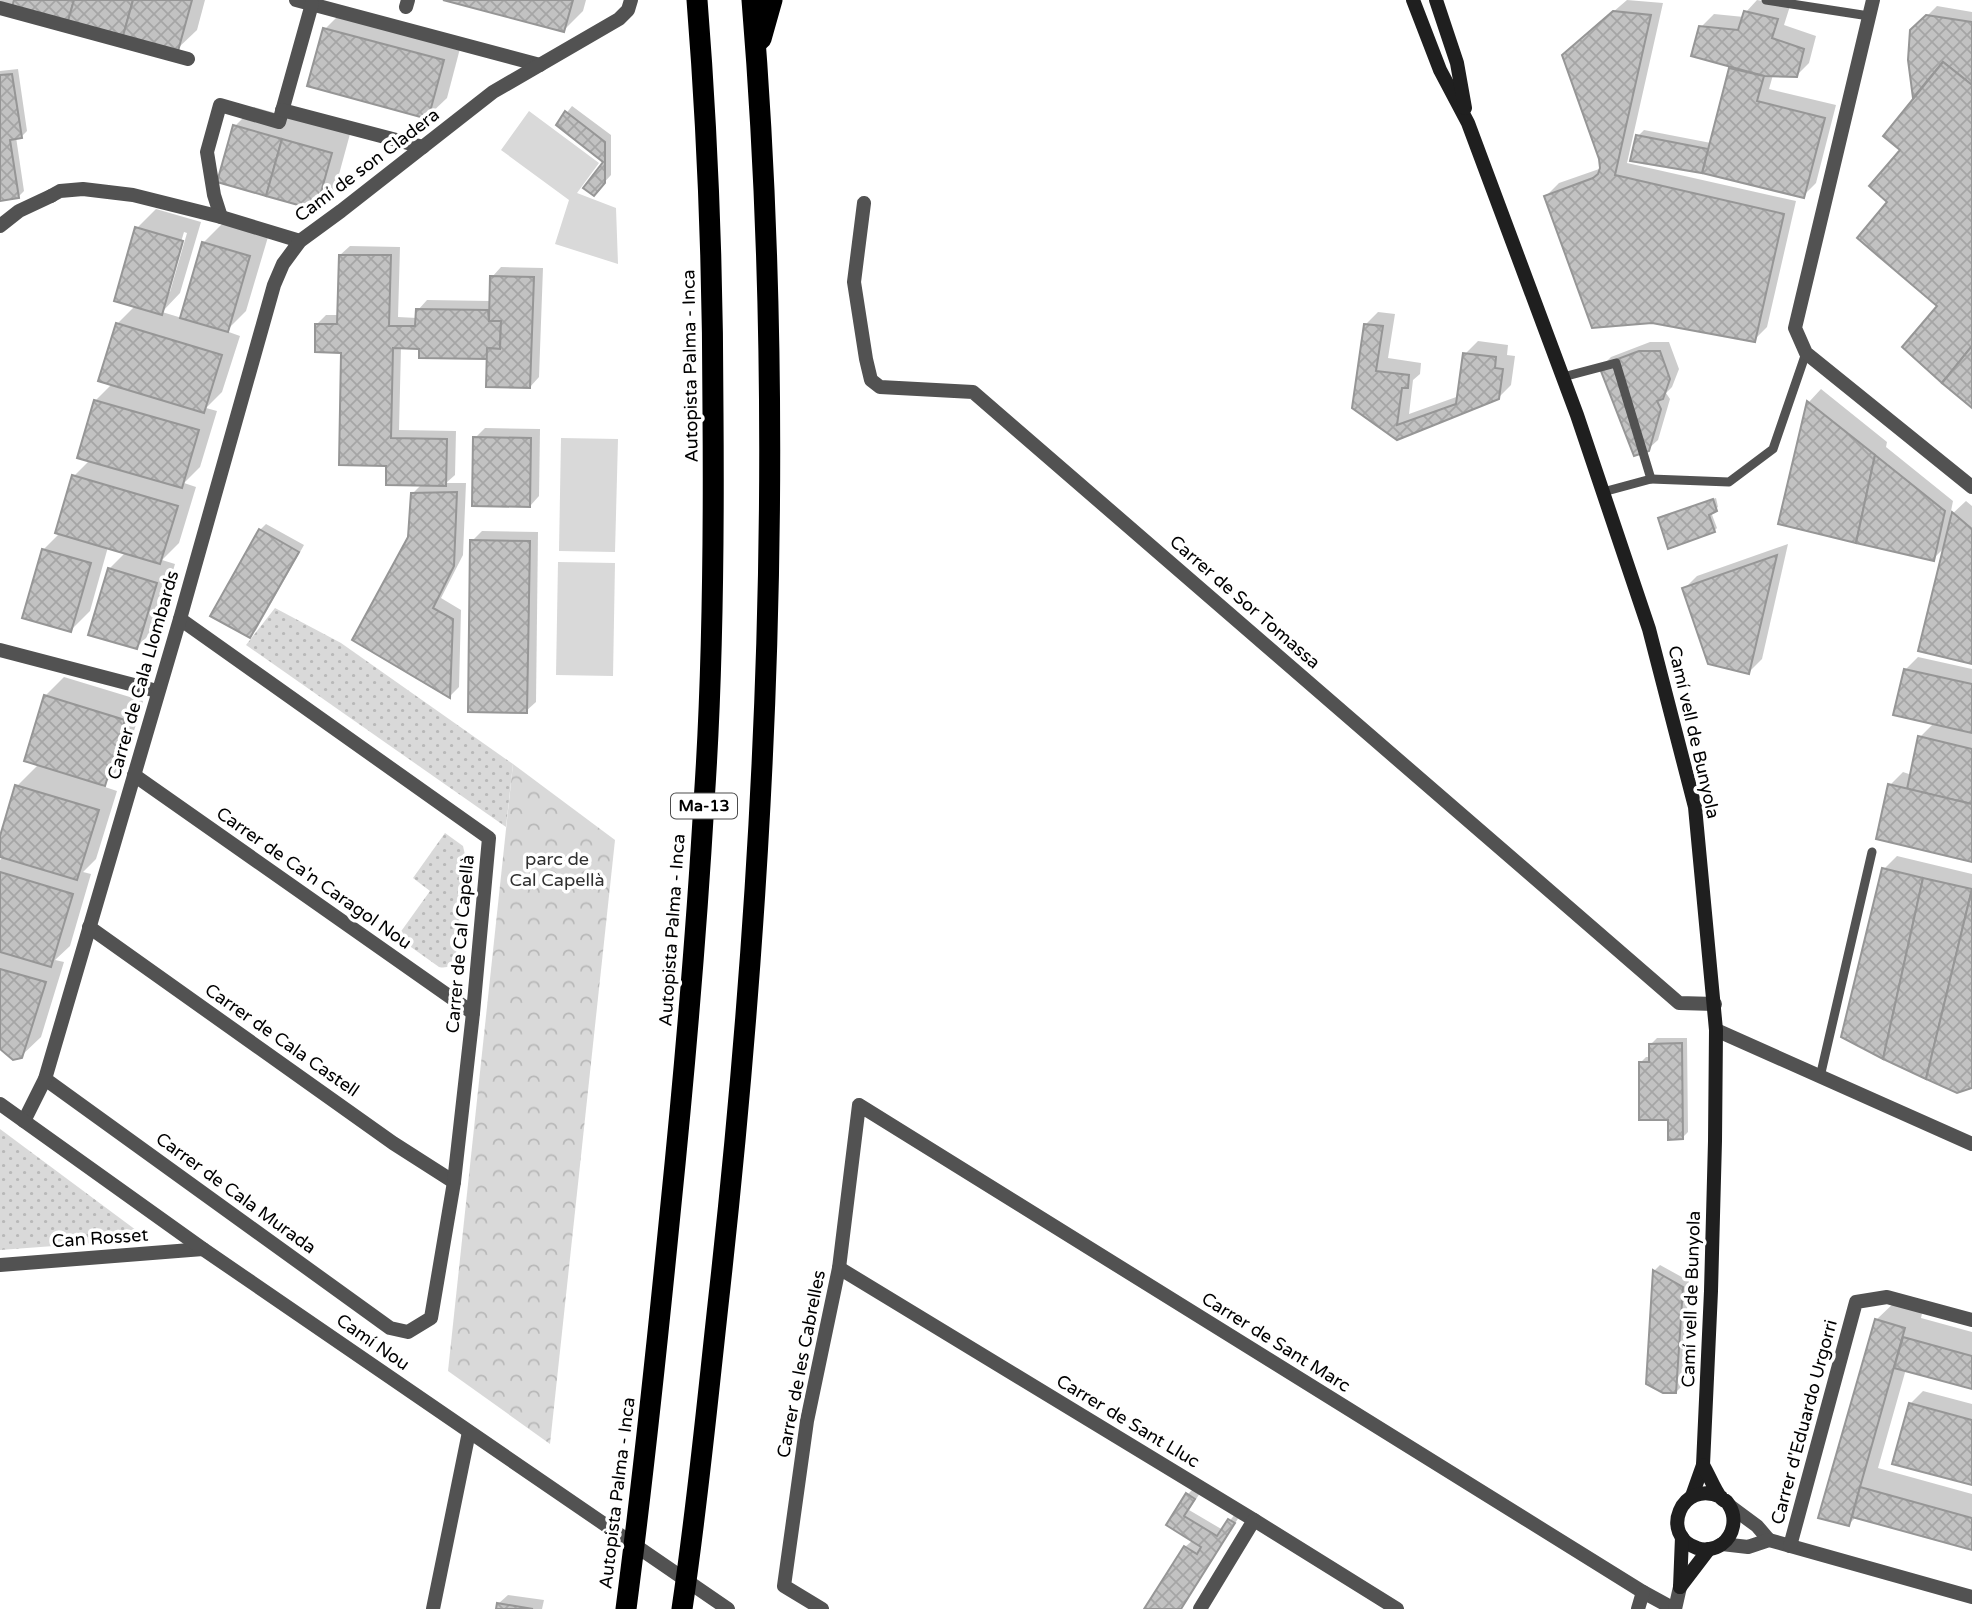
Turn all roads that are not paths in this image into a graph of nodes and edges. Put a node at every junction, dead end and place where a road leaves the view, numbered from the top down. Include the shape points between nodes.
1 (296, 0) edge
2 (631, 0) edge
3 (697, 0) edge
4 (752, 0) edge
5 (772, 0) edge
6 (1413, 0) edge
7 (1766, 0) edge
8 (1873, 0) edge
9 (312, 4) junction
10 (1438, 4) edge
11 (0, 8) edge
12 (1869, 16) junction
13 (757, 54) junction
14 (188, 59) dead end
15 (540, 65) junction
16 (282, 110) junction
17 (1468, 123) junction
18 (423, 148) junction
19 (864, 203) dead end
20 (221, 217) junction
21 (0, 226) edge
22 (300, 241) junction
23 (1806, 353) junction
24 (1563, 377) junction
25 (1651, 479) junction
26 (1972, 487) edge
27 (1603, 492) junction
28 (180, 619) junction
29 (0, 650) edge
30 (157, 691) junction
31 (134, 775) junction
32 (1872, 852) dead end
33 (89, 927) junction
34 (1715, 1004) junction
35 (473, 1013) junction
36 (1716, 1030) junction
37 (1820, 1077) junction
38 (45, 1079) junction
39 (0, 1104) edge
40 (859, 1105) joint
41 (24, 1121) junction
42 (1972, 1144) edge
43 (454, 1182) junction
44 (203, 1249) junction
45 (0, 1265) edge
46 (839, 1268) junction
47 (1972, 1320) edge
48 (408, 1332) joint
49 (469, 1432) junction
50 (1703, 1465) junction
51 (1692, 1496) junction
52 (1725, 1502) junction
53 (1254, 1520) junction
54 (1682, 1537) junction
55 (1769, 1540) junction
56 (1716, 1546) junction
57 (1790, 1546) junction
58 (1680, 1587) junction
59 (1643, 1592) junction
60 (1972, 1597) edge
61 (433, 1609) edge
62 (626, 1609) edge
63 (682, 1609) edge
64 (728, 1609) edge
65 (822, 1609) edge
66 (1200, 1609) edge
67 (1397, 1609) edge
68 (1638, 1609) edge
69 (1675, 1609) edge

1 - 9 street
2 - 15 street, Camí de son Cladera via 619,19
3 - 62 highway, Autopista Palma - Inca / Ma-13 via 713,284 713,542 705,800 686,1057
4 - 13 highway, Ma-13
5 - 13 highway
6 - 17 main road via 1440,70
7 - 12 lane
8 - 12 street
9 - 15 street
9 - 16 street
10 - 17 main road via 1457,63
11 - 14 street
12 - 23 street via 1795,328
13 - 63 highway, Ma-13 via 769,348 767,656 732,1172
15 - 18 street, Camí de son Cladera via 493,92
16 - 18 street
16 - 20 street via 279,122 219,105 207,152
17 - 24 main road, Camí vell de Bunyola
18 - 22 street, Camí de son Cladera
19 - 34 street, Carrer de Sor Tomassa via 854,282 871,380 880,387 973,392 1679,1003
20 - 21 street, Camí de son Cladera via 133,195 72,189 19,211
20 - 22 street, Camí de son Cladera
22 - 28 street, Carrer de Cala Llombards via 274,285
23 - 25 lane via 1773,449 1729,482
23 - 26 street
24 - 25 lane via 1616,363
24 - 27 main road, Camí vell de Bunyola
25 - 27 lane
27 - 34 main road, Camí vell de Bunyola via 1649,629 1695,807
28 - 30 street, Carrer de Cala Llombards
28 - 35 street, Carrer de Cal Capellà via 489,838
29 - 30 street
30 - 31 street, Carrer de Cala Llombards
31 - 33 street, Carrer de Cala Llombards
31 - 35 street, Carrer de Ca'n Caragol Nou
32 - 37 lane
33 - 38 street, Carrer de Cala Llombards
33 - 43 street, Carrer de Cala Castell
34 - 36 main road, Camí vell de Bunyola
35 - 43 street, Carrer de Cal Capellà
36 - 37 street
36 - 50 main road, Camí vell de Bunyola
37 - 42 street
38 - 41 street, Carrer de Cala Llombards
38 - 48 street, Carrer de Cala Murada via 390,1328
39 - 41 street, Camí Nou
40 - 46 street, Carrer de les Cabrelles
40 - 59 street, Carrer de Sant Marc
41 - 44 street, Camí Nou
43 - 48 street, Carrer de Cal Capellà via 431,1318
44 - 45 street, Can Rosset
44 - 49 street, Camí Nou
46 - 53 street, Carrer de Sant Lluc
46 - 65 street, Carrer de les Cabrelles via 807,1420 784,1586
47 - 57 street, Carrer d'Eduardo Urgorri via 1887,1297 1856,1302
49 - 61 street
49 - 64 street, Camí Nou
50 - 51 main road, Camí vell de Bunyola
50 - 52 main road
51 - 52 main road via 1707,1493
51 - 54 main road via 1679,1510
52 - 55 street
52 - 56 main road via 1734,1522 1728,1538
53 - 66 street
53 - 67 street, Carrer de Sant Lluc
54 - 56 main road via 1693,1547
54 - 58 main road
55 - 56 street via 1748,1547
55 - 57 street
56 - 58 main road
57 - 60 street
58 - 69 street
59 - 68 street
59 - 69 street, Carrer de Sant Marc

